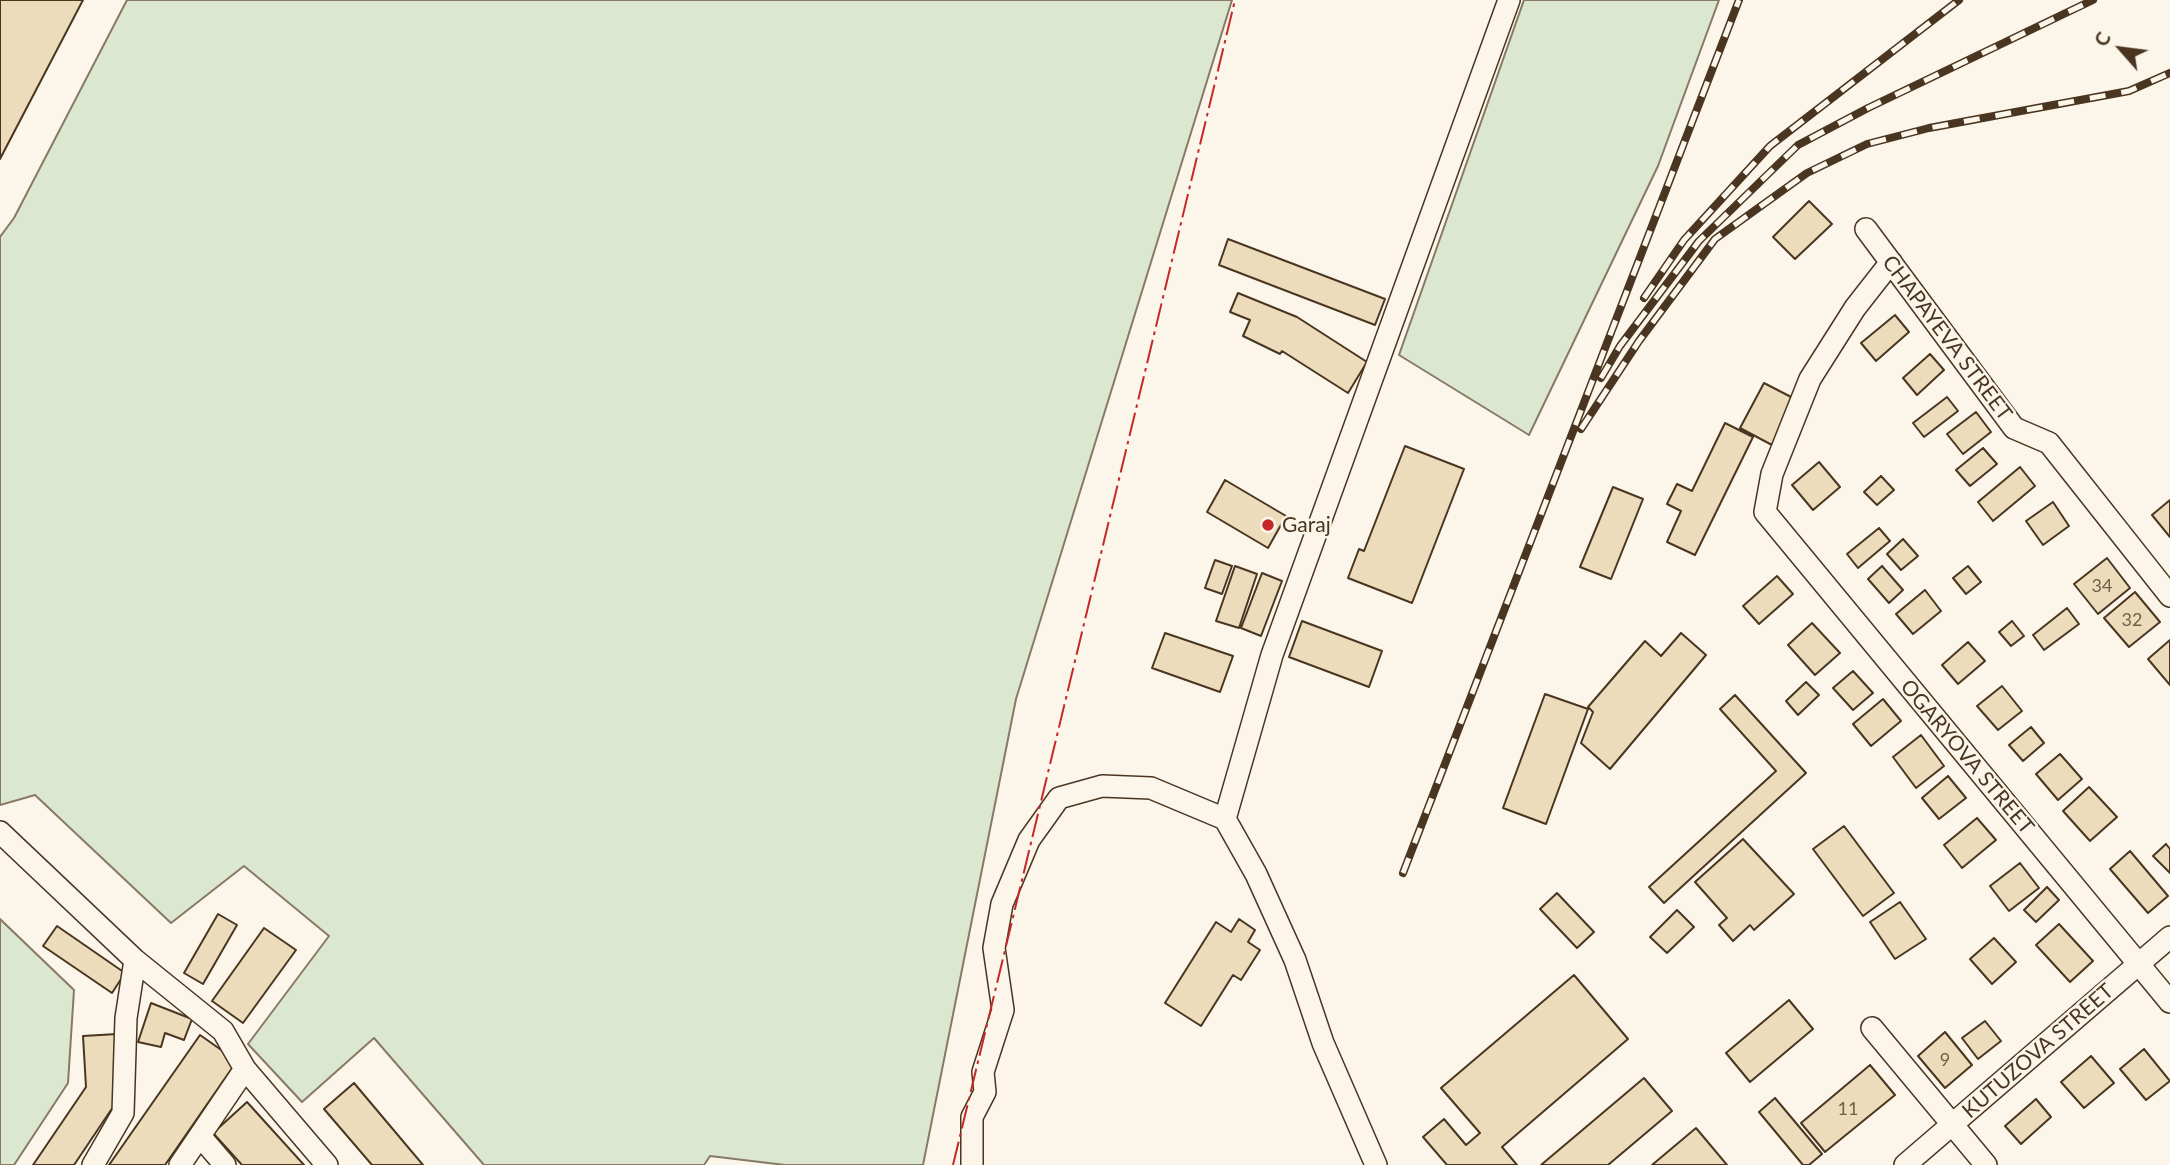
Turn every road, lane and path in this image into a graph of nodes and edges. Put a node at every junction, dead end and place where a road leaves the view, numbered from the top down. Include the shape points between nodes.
1 (1509, 0) edge
2 (1866, 229) dead end
3 (1891, 262) junction
4 (2170, 596) edge
5 (1225, 819) junction
6 (0, 832) edge
7 (2170, 937) edge
8 (135, 960) junction
9 (2138, 964) junction
10 (2170, 1002) edge
11 (1872, 1028) dead end
12 (245, 1069) junction
13 (1952, 1124) junction
14 (200, 1136) junction
15 (93, 1165) edge
16 (180, 1165) edge
17 (225, 1165) edge
18 (327, 1165) edge
19 (972, 1165) edge
20 (1376, 1165) edge
21 (1905, 1165) edge
22 (1986, 1165) edge

1 - 5 street via 1272,655
2 - 3 street, CHAPAYEVA STREET
3 - 4 street, CHAPAYEVA STREET via 2014,428 2049,443
3 - 9 street, OGARYOVA STREET via 1855,307 1810,379 1772,474 1765,512
5 - 19 street via 1151,788 1102,786 1059,799 1037,830 1002,904 995,948 1003,1010 983,1072 985,1092 972,1117
5 - 20 street via 1295,960 1323,1043
6 - 8 street
7 - 9 street, KUTUZOVA STREET
8 - 12 street via 223,1031
8 - 15 street via 126,1018 123,1113
9 - 10 street, OGARYOVA STREET
9 - 13 street, KUTUZOVA STREET
11 - 13 street
12 - 14 street
12 - 18 street
13 - 21 street, KUTUZOVA STREET
13 - 22 street
14 - 16 street
14 - 17 street

